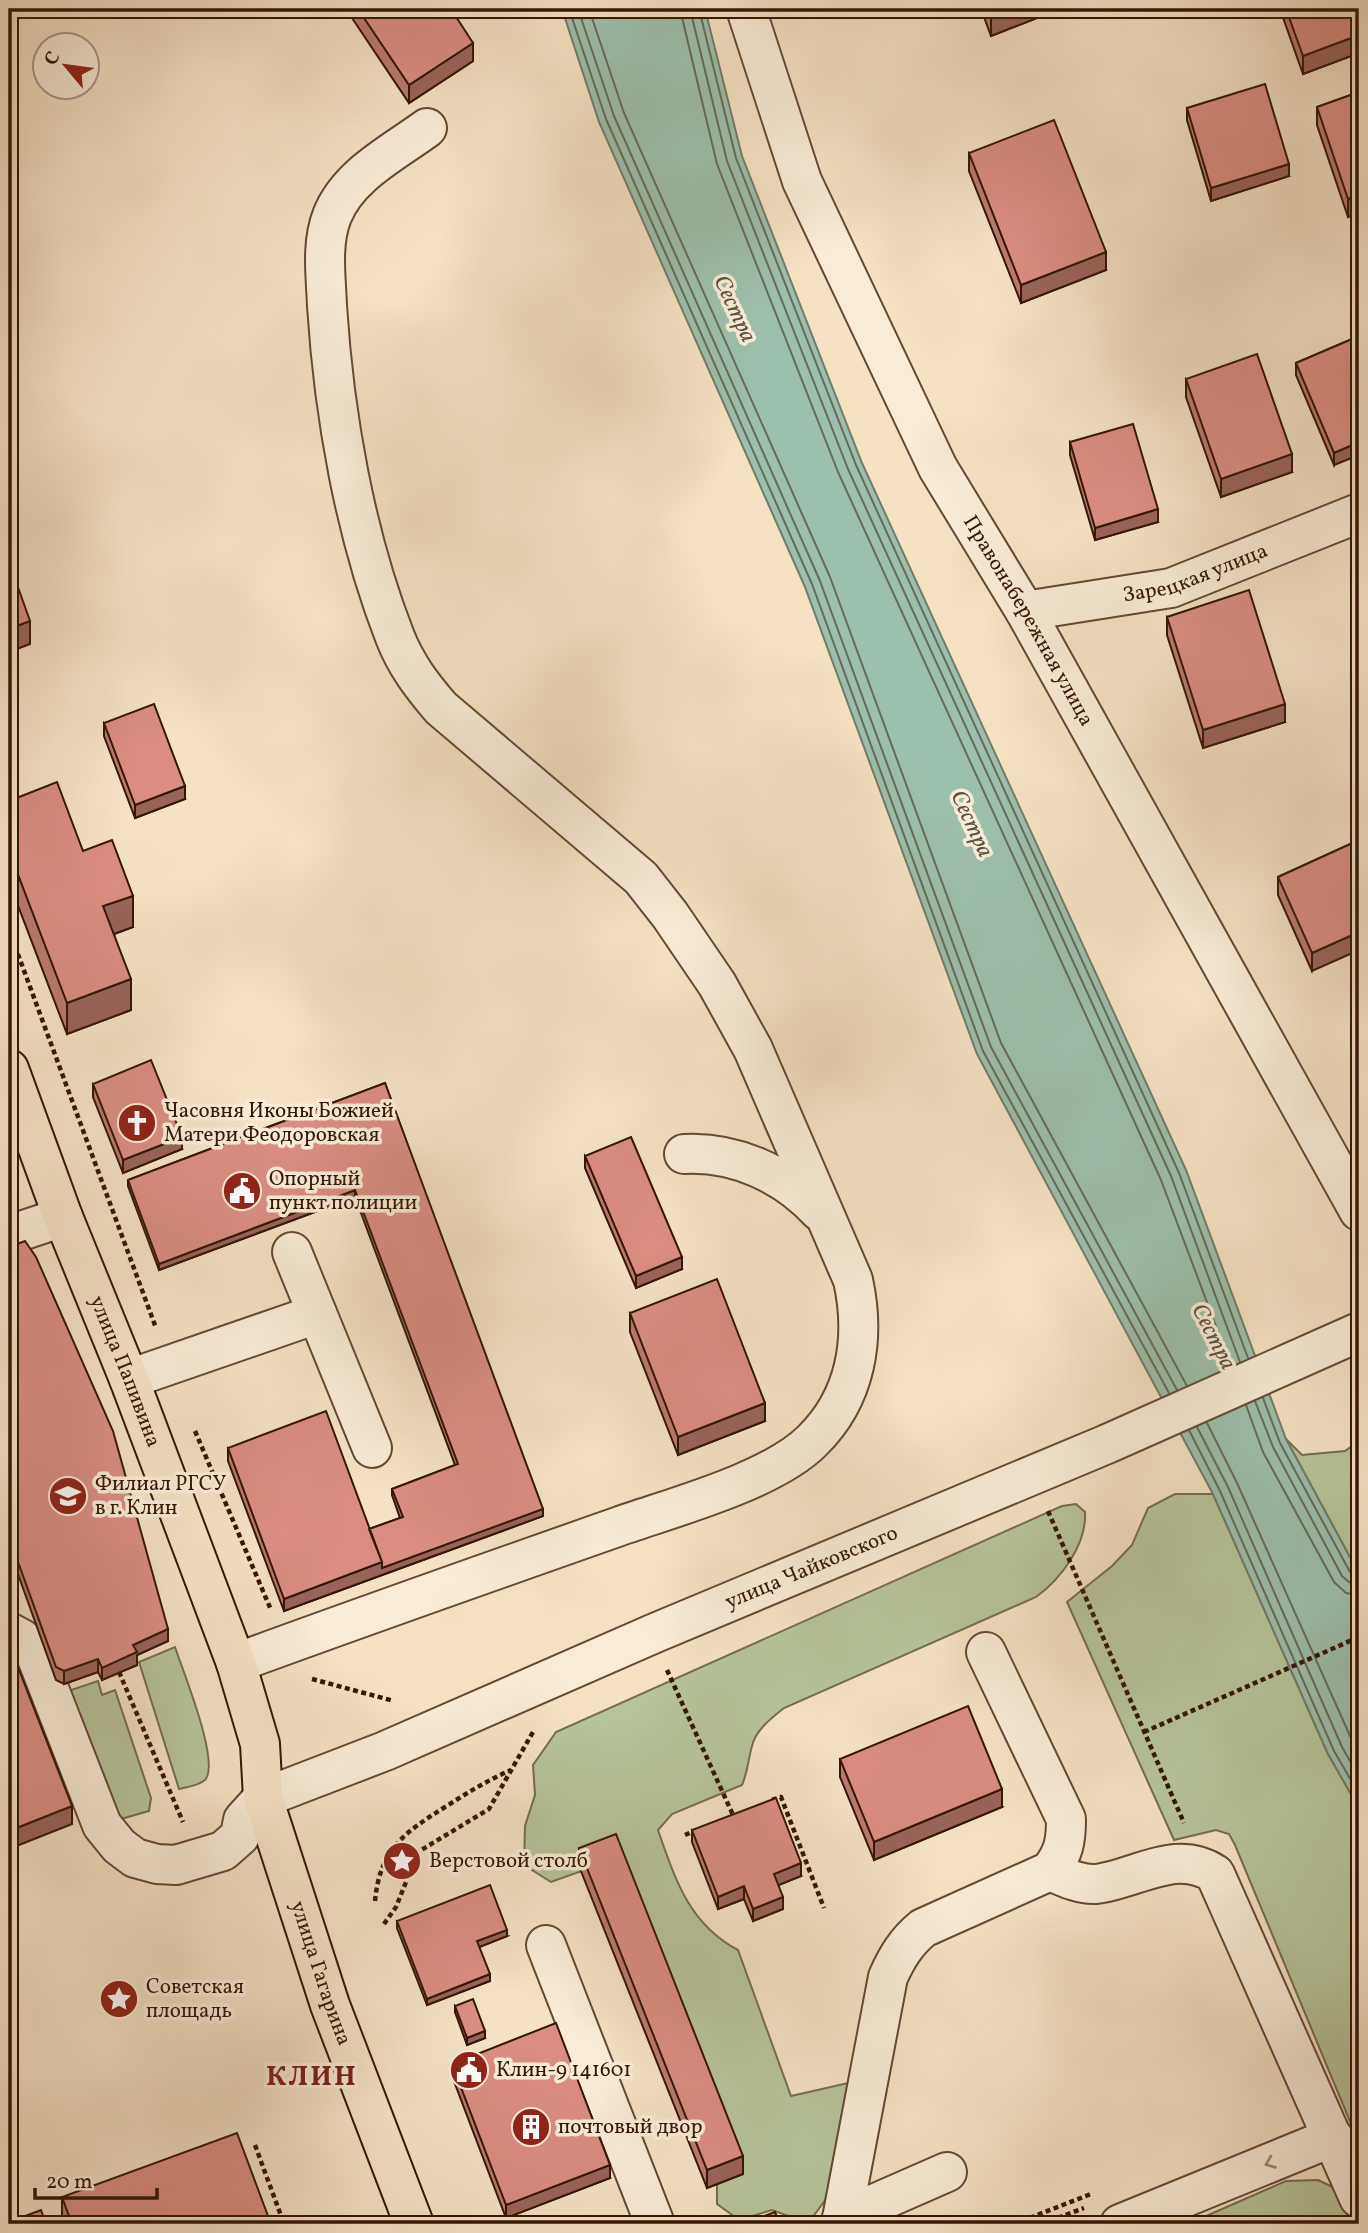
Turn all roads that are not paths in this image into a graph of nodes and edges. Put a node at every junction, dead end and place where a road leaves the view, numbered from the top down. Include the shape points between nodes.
1 (746, 9) edge
2 (427, 128) dead end
3 (1359, 513) edge
4 (1026, 611) junction
5 (9, 1069) edge
6 (684, 1154) dead end
7 (1359, 1211) edge
8 (63, 1217) junction
9 (827, 1220) junction
10 (9, 1235) edge
11 (292, 1252) dead end
12 (317, 1314) junction
13 (1359, 1332) edge
14 (129, 1379) junction
15 (372, 1448) dead end
16 (9, 1632) edge
17 (986, 1652) dead end
18 (236, 1662) junction
19 (263, 1798) junction
20 (1050, 1871) junction
21 (546, 1944) dead end
22 (1333, 2137) junction
23 (947, 2172) dead end
24 (1359, 2198) edge
25 (842, 2221) edge
26 (414, 2224) edge
27 (655, 2224) edge
28 (1120, 2224) edge

1 - 4 street, Правонабережная улица via 802,181 938,468
2 - 9 street via 348,185 331,218 325,255 332,383 362,528 395,637 413,675 441,708 631,869 670,915 717,984 753,1049
3 - 4 street, Зарецкая улица via 1171,588
4 - 7 street, Правонабережная улица
5 - 8 highway, улица Папивина
6 - 9 street via 707,1152 769,1173 804,1195
8 - 10 street
8 - 14 highway, улица Папивина
9 - 18 street via 853,1280 860,1313 858,1346 844,1397 811,1443 746,1480
11 - 12 street
12 - 14 street
12 - 15 street
13 - 19 street, улица Чайковского via 385,1751
14 - 18 highway, улица Папивина
16 - 19 street via 35,1653 102,1825 135,1858 176,1865 223,1851 240,1836 243,1820
17 - 20 street via 1066,1819 1064,1849
18 - 19 highway, улица Папивина via 260,1744
19 - 26 highway, улица Гагарина via 330,2005
20 - 22 street via 1095,1884 1177,1862 1215,1874
20 - 25 street via 923,1928 897,1957 888,1977
21 - 27 street
22 - 24 street
22 -> 28 street
23 - 25 street

